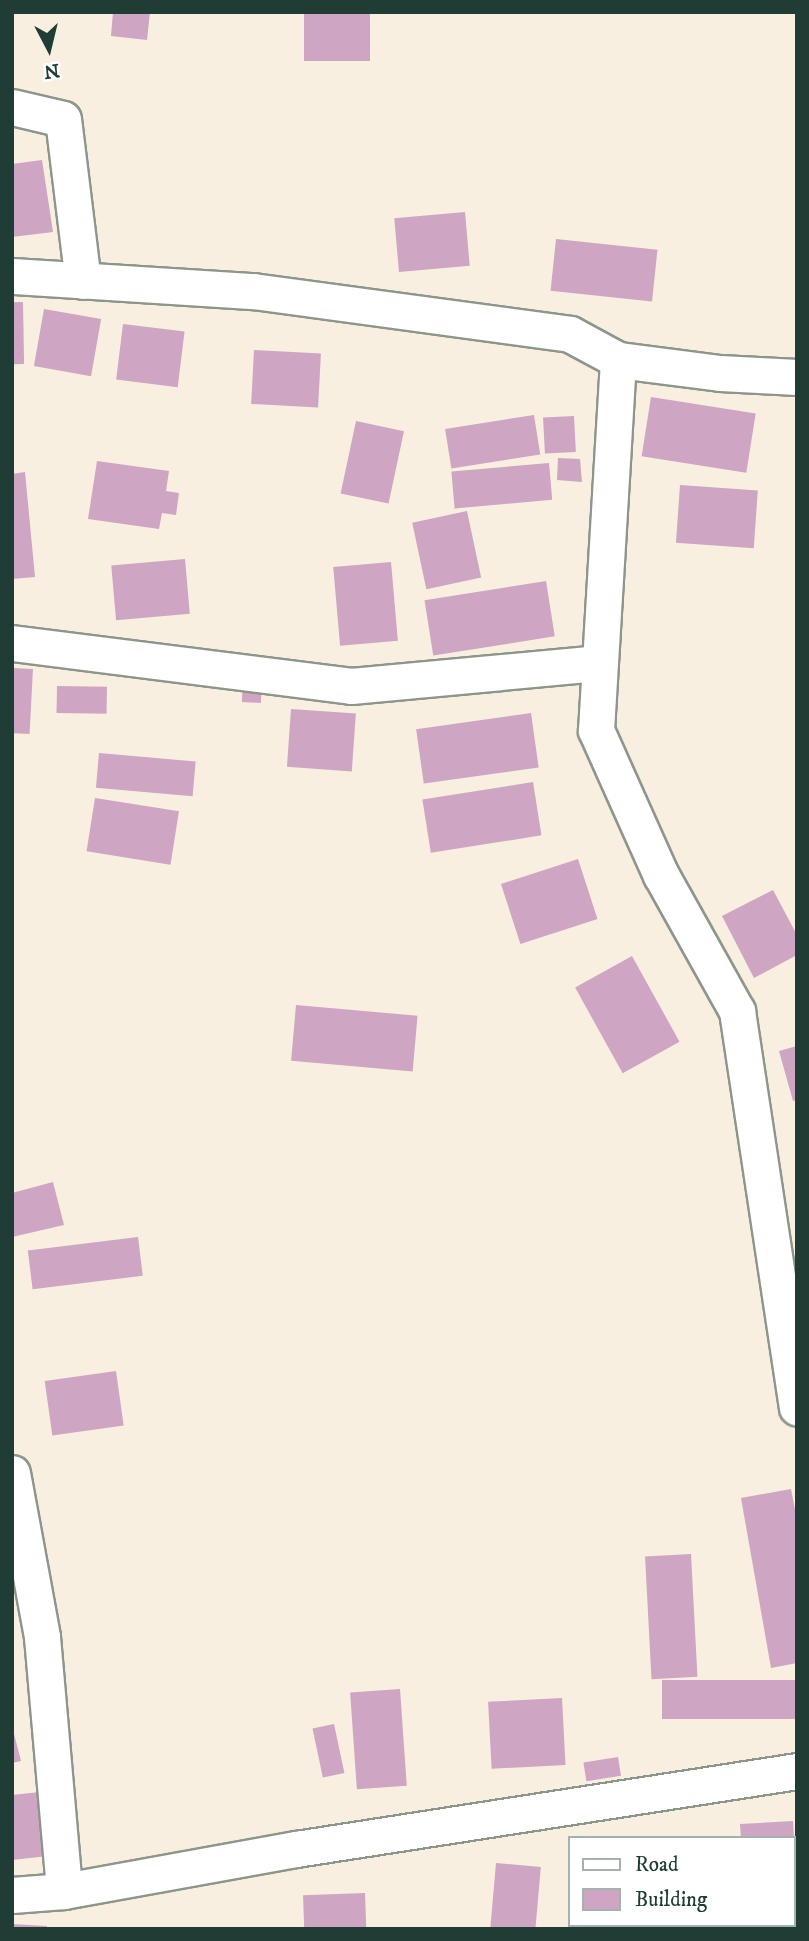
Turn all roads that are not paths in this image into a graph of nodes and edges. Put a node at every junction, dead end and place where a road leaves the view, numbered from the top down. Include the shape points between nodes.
1 (12, 107) edge
2 (12, 276) edge
3 (83, 281) junction
4 (618, 360) junction
5 (797, 377) edge
6 (12, 643) edge
7 (600, 663) junction
8 (797, 1407) edge
9 (12, 1473) edge
10 (27, 1639) edge
11 (797, 1771) edge
12 (64, 1891) junction
13 (12, 1895) edge

1 - 3 street via 63,119
2 - 3 street
3 - 4 street via 253,291 570,334
4 - 5 street
4 - 7 street
6 - 7 street via 351,686
7 - 8 street via 596,730 661,875 737,1011
9 - 10 street
10 - 12 street
11 - 12 street via 296,1849
12 - 13 street

